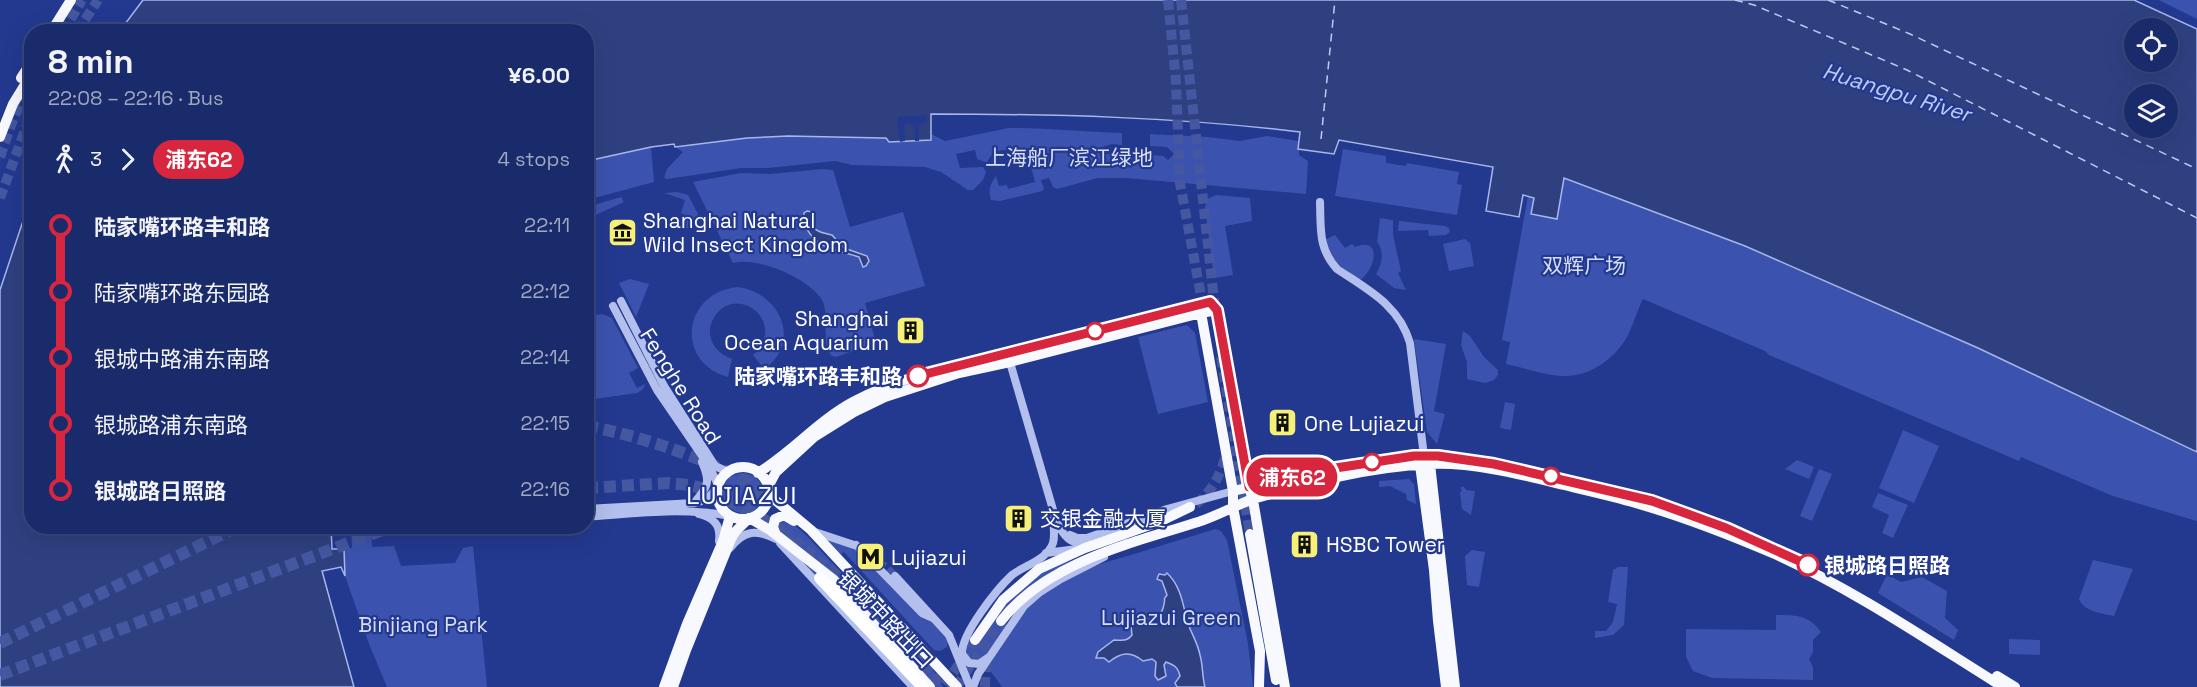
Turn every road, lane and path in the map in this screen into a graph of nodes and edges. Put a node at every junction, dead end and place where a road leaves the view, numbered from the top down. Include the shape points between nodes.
1 (71, 0) edge
2 (78, 0) edge
3 (56, 24) edge
4 (63, 24) edge
5 (24, 73) edge
6 (24, 85) edge
7 (0, 118) edge
8 (0, 137) edge
9 (1320, 202) dead end
10 (621, 301) dead end
11 (613, 306) dead end
12 (1213, 306) junction
13 (1201, 312) junction
14 (1009, 358) junction
15 (691, 440) junction
16 (1425, 462) junction
17 (728, 472) junction
18 (758, 473) junction
19 (718, 485) junction
20 (1249, 487) junction
21 (768, 489) junction
22 (1233, 491) junction
23 (1253, 500) junction
24 (694, 503) junction
25 (1190, 507) tunnel mouth
26 (1233, 507) junction
27 (594, 509) edge
28 (1051, 510) junction
29 (686, 511) junction
30 (730, 516) junction
31 (594, 517) edge
32 (749, 518) junction
33 (809, 528) junction
34 (1250, 534) tunnel mouth
35 (779, 539) junction
36 (1111, 540) junction
37 (856, 545) junction
38 (1124, 546) junction
39 (1085, 548) junction
40 (870, 553) tunnel mouth
41 (1046, 553) junction
42 (721, 555) junction
43 (895, 576) tunnel mouth
44 (820, 578) tunnel mouth
45 (935, 619) junction
46 (1001, 621) tunnel mouth
47 (975, 640) tunnel mouth
48 (1260, 651) junction
49 (989, 657) junction
50 (917, 685) edge
51 (1277, 685) edge
52 (664, 687) edge
53 (673, 687) edge
54 (930, 687) edge
55 (957, 687) edge
56 (971, 687) edge
57 (1259, 687) edge
58 (1265, 687) edge
59 (1446, 687) edge
60 (1455, 687) edge
61 (2003, 687) edge
62 (2015, 687) edge

1 - 3 main road
2 - 4 main road
5 - 7 main road
6 - 8 main road
9 - 16 street via 1321,239 1331,262 1391,308 1406,330
10 - 17 street, Fenghe Road via 664,386 716,466
11 - 15 street, Fenghe Road via 657,390
12 - 13 main road
12 - 14 main road
12 - 20 main road
13 - 14 main road
13 - 22 main road
14 - 18 main road via 917,376 854,401
14 - 21 main road via 928,382 854,412 799,450 776,472
14 - 28 street
15 - 19 street, Fenghe Road
15 - 24 street via 708,481
16 - 20 main road via 1329,469
16 - 23 main road via 1332,478
16 - 59 main road
16 - 60 main road
16 - 61 main road via 1494,470 1548,482 1648,506 1722,533 1826,580
16 - 62 main road via 1494,464 1552,476 1652,501 1726,528 1827,574
17 - 18 main road via 743,468
17 - 19 main road
18 - 21 main road
19 - 24 street via 711,496
19 - 30 main road via 718,502
20 - 22 main road
20 - 23 main road
21 - 32 main road via 768,499 761,511
21 - 33 main road via 775,500
22 - 26 main road
22 - 28 street via 1167,509 1087,538 1068,533
23 - 26 main road
23 - 51 main road via 1274,618
24 - 27 street
25 - 36 main road
26 - 38 main road
26 - 48 main road
28 - 36 street via 1072,541 1082,544
28 - 41 street via 1053,544
29 - 30 street
29 - 31 street
29 - 42 street via 715,522 720,532
30 - 32 main road
30 - 42 main road
32 - 35 main road
32 - 42 main road
33 - 35 main road via 780,516 773,524
33 - 37 street via 822,536
33 - 55 main road
34 - 51 main road
35 - 42 street via 762,532 748,533
35 - 50 street
35 - 54 main road via 834,580
36 - 39 main road
37 - 40 street
37 - 45 street via 922,613
38 - 46 main road via 1039,584
38 - 49 street via 1040,592 1024,606
39 - 41 street
39 - 47 main road via 1027,577 1003,600
41 - 49 street via 1010,578 965,639 962,654 969,663 979,664
42 - 52 main road via 678,647
42 - 53 main road
43 - 45 street
44 - 50 highway, 银城中路出口
45 - 56 street via 952,639
48 - 57 main road
48 - 58 main road
49 - 56 street

